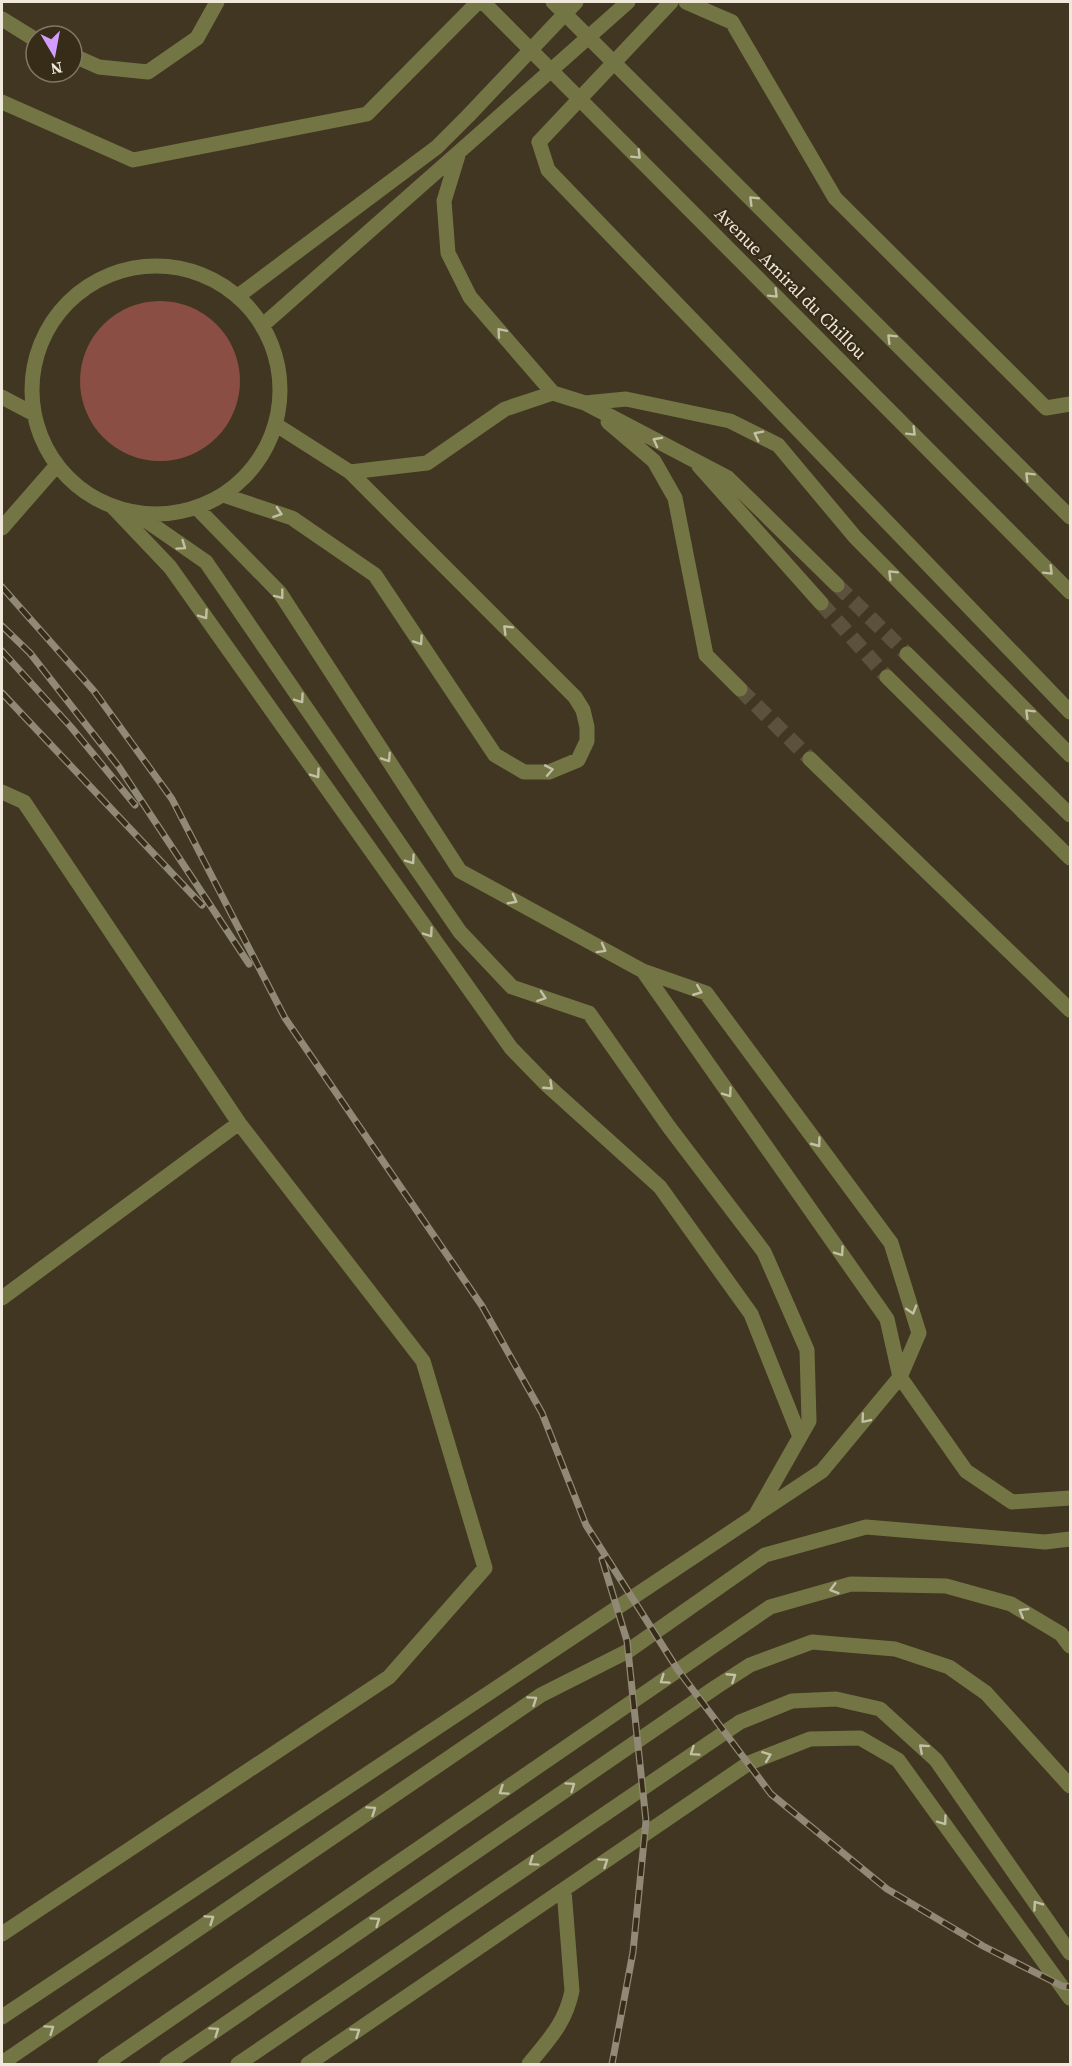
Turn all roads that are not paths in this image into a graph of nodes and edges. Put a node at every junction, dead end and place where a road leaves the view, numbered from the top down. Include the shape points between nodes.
1 (217, 2) edge
2 (478, 2) edge
3 (483, 2) edge
4 (554, 2) edge
5 (576, 2) edge
6 (628, 2) edge
7 (671, 2) edge
8 (686, 2) edge
9 (2, 19) edge
10 (24, 33) edge
11 (84, 61) edge
12 (2, 102) edge
13 (459, 152) junction
14 (238, 296) junction
15 (262, 325) junction
16 (553, 393) junction
17 (2, 397) edge
18 (585, 403) junction
19 (1071, 404) edge
20 (34, 414) junction
21 (278, 426) junction
22 (693, 459) junction
23 (57, 465) junction
24 (350, 472) junction
25 (223, 495) junction
26 (112, 506) junction
27 (196, 507) junction
28 (135, 512) junction
29 (1071, 517) edge
30 (2, 528) edge
31 (837, 585) tunnel mouth
32 (1071, 592) edge
33 (821, 603) tunnel mouth
34 (907, 654) tunnel mouth
35 (887, 677) tunnel mouth
36 (740, 689) tunnel mouth
37 (1071, 712) edge
38 (1071, 754) edge
39 (810, 759) tunnel mouth
40 (2, 792) edge
41 (1071, 815) edge
42 (1071, 858) edge
43 (643, 971) junction
44 (1071, 1010) edge
45 (239, 1123) junction
46 (2, 1298) edge
47 (900, 1377) junction
48 (800, 1437) junction
49 (1071, 1498) edge
50 (754, 1516) junction
51 (1071, 1539) edge
52 (1071, 1646) edge
53 (1071, 1786) edge
54 (564, 1890) junction
55 (2, 1934) edge
56 (1071, 1953) edge
57 (1071, 1998) edge
58 (2, 2017) edge
59 (2, 2063) edge
60 (105, 2064) edge
61 (167, 2064) edge
62 (238, 2064) edge
63 (308, 2064) edge
64 (529, 2064) edge

1 - 11 street via 196,38 147,72 99,67
2 - 12 street via 367,114 133,160
3 -> 32 street, Avenue Amiral du Chillou
29 -> 4 street, Avenue Amiral du Chillou
5 - 14 street, bridge via 437,147
6 - 13 street, bridge
7 - 37 street, bridge via 539,142 548,170
8 - 19 street via 732,22 835,198 1046,408
9 - 10 street
13 - 15 street
16 -> 13 street via 470,297 448,253 444,201
14 - 15 street
14 - 20 street via 210,278 177,267 143,266 110,275 80,292 56,316 40,346 32,379
15 - 21 street via 278,363
16 - 18 street
16 - 24 street via 505,409 427,463
17 - 20 street
22 -> 18 street
18 - 36 street via 654,461 675,498 706,655
38 -> 18 street via 855,537 778,445 730,421 626,399
20 - 23 street
21 - 24 street
21 - 25 street via 250,472
22 - 31 street via 728,478
22 - 33 street
23 - 26 street via 81,489
23 - 30 street
25 -> 24 street via 292,518 375,575 495,755 524,772 549,772 578,760 587,741 587,727 583,710 574,697
25 - 27 street
26 - 28 street
26 -> 48 street via 170,567 511,1048 660,1187 751,1314
27 - 28 street via 165,513
27 -> 43 street via 280,592 460,871
28 -> 48 street via 206,562 460,932 512,987 589,1013 764,1252 807,1350 808,1421
34 - 41 street
35 - 42 street
39 - 44 street
40 - 45 street via 24,802
43 -> 47 street via 887,1319
43 -> 47 street via 706,993 891,1244 919,1333
45 - 46 street
45 - 55 street via 423,1361 485,1568 388,1677
47 - 49 street via 966,1471 1012,1502
47 -> 50 street via 822,1471
48 - 50 street
50 - 58 street
59 -> 51 street via 541,1695 628,1651 765,1555 866,1527 1045,1542
52 -> 60 street via 1060,1634 1011,1604 946,1586 851,1584 770,1607
61 -> 53 street via 716,1687 750,1665 812,1642 895,1650 949,1667 986,1693
54 -> 57 street via 749,1763 810,1739 860,1738 898,1760
63 -> 54 street
54 - 64 street via 572,1991 564,2019
56 -> 62 street via 936,1760 880,1709 836,1698 792,1701 740,1722

